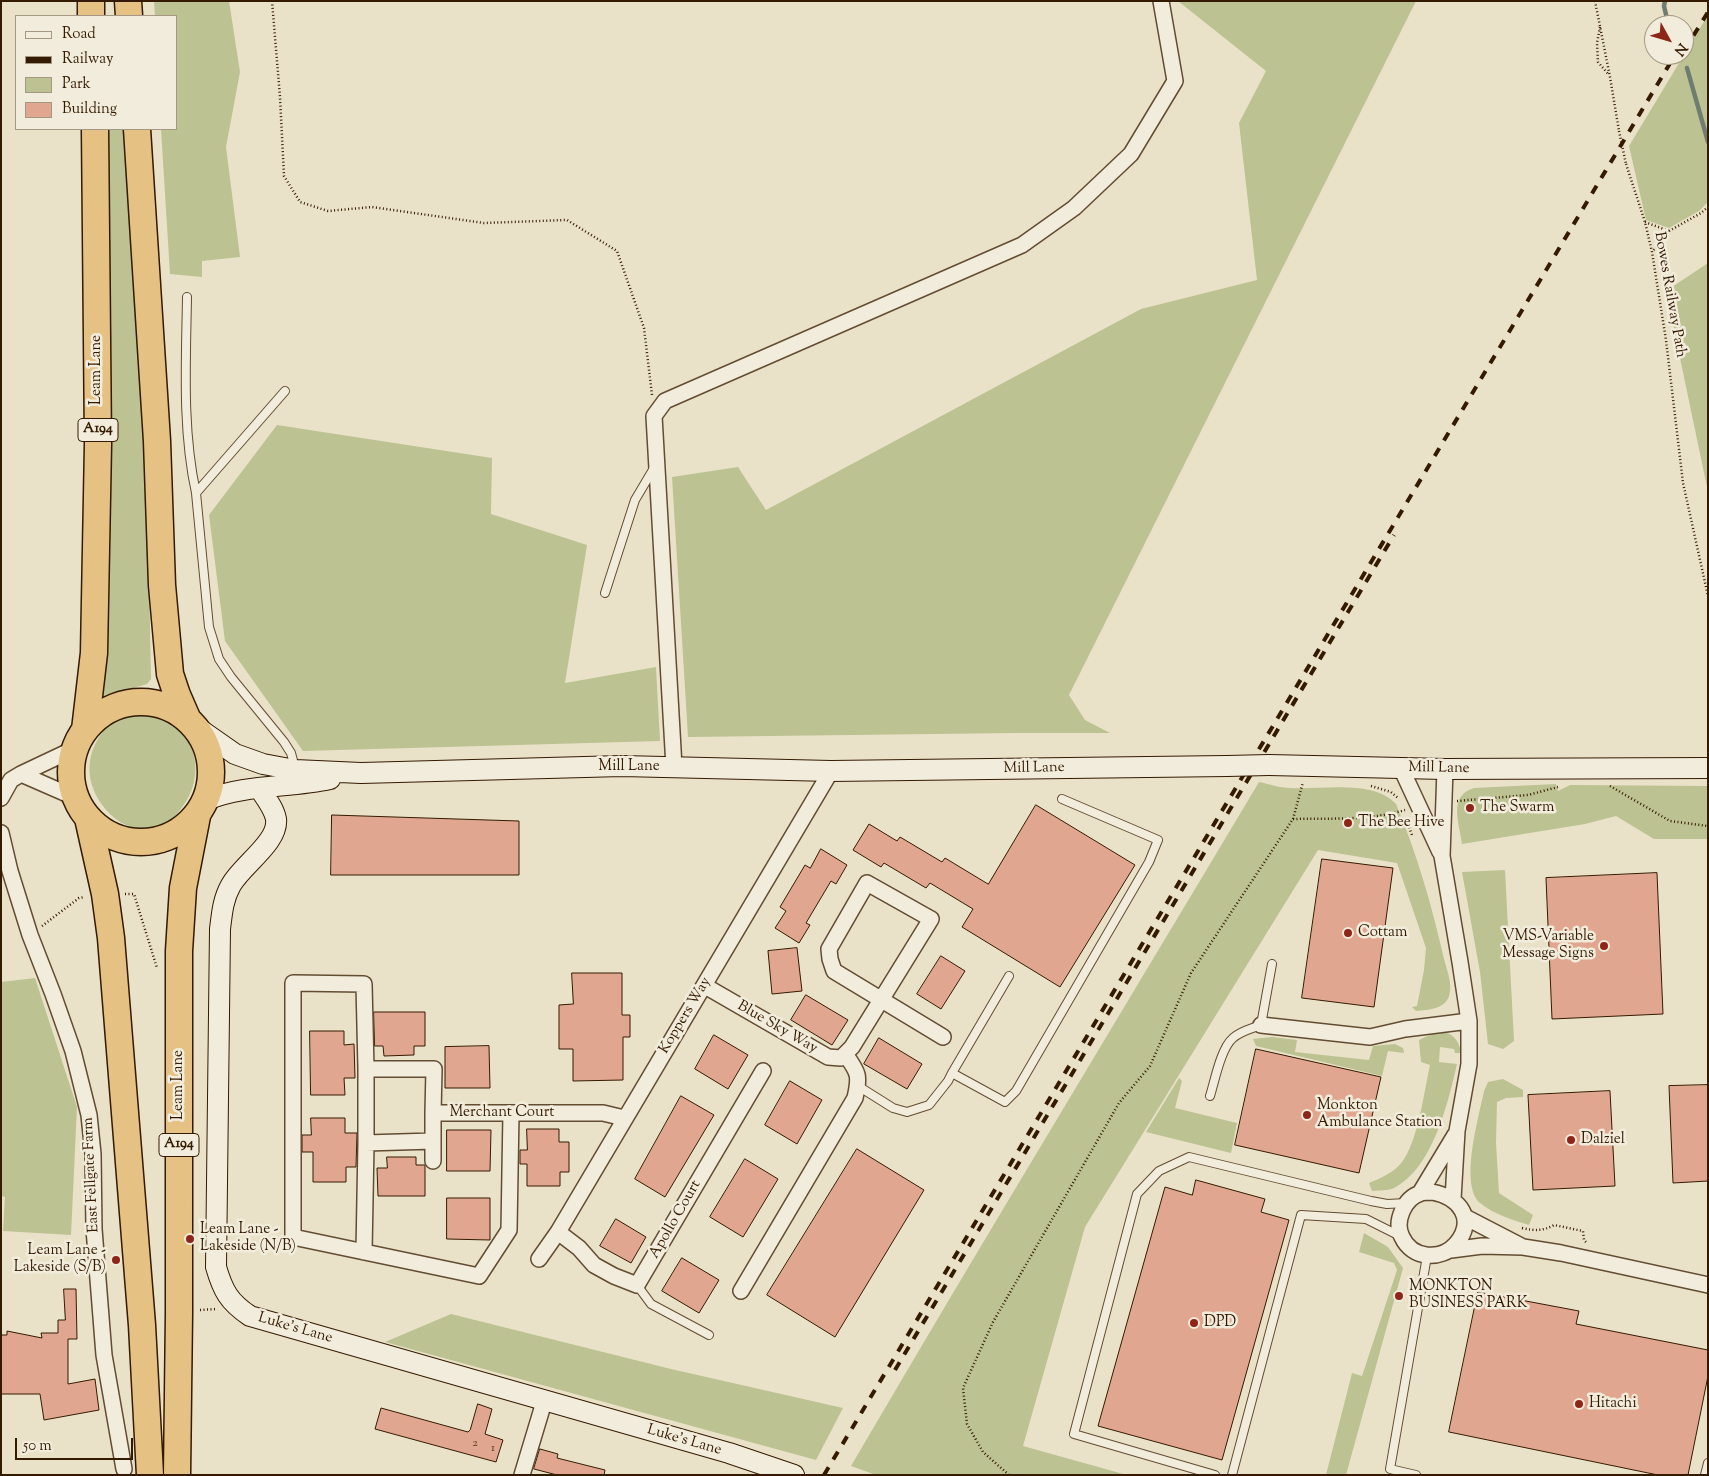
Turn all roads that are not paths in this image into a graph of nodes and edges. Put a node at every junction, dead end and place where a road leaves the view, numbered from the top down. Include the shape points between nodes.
1 (91, 1) edge
2 (128, 1) edge
3 (1160, 1) edge
4 (91, 15) edge
5 (129, 15) edge
6 (95, 130) edge
7 (137, 130) edge
8 (187, 297) dead end
9 (285, 391) dead end
10 (657, 465) junction
11 (196, 492) junction
12 (605, 593) dead end
13 (191, 722) junction
14 (80, 739) junction
15 (674, 767) junction
16 (1402, 768) junction
17 (1708, 768) edge
18 (1446, 769) junction
19 (295, 770) junction
20 (831, 771) junction
21 (361, 773) junction
22 (21, 774) junction
23 (259, 788) junction
24 (1, 798) edge
25 (1062, 798) dead end
26 (201, 808) junction
27 (86, 812) junction
28 (1, 833) edge
29 (1442, 856) junction
30 (111, 938) junction
31 (1272, 964) dead end
32 (1009, 976) dead end
33 (705, 986) junction
34 (882, 1000) junction
35 (1469, 1021) junction
36 (1261, 1025) junction
37 (943, 1037) dead end
38 (845, 1054) junction
39 (366, 1068) junction
40 (763, 1071) dead end
41 (952, 1073) junction
42 (858, 1086) junction
43 (1210, 1096) dead end
44 (434, 1113) junction
45 (511, 1113) junction
46 (624, 1118) junction
47 (1456, 1131) junction
48 (433, 1141) junction
49 (366, 1143) junction
50 (433, 1161) dead end
51 (1420, 1193) junction
52 (1453, 1199) junction
53 (1406, 1203) junction
54 (1465, 1216) junction
55 (558, 1232) junction
56 (1400, 1236) junction
57 (1523, 1247) junction
58 (1451, 1250) junction
59 (364, 1252) junction
60 (1427, 1256) junction
61 (540, 1259) dead end
62 (637, 1285) junction
63 (1708, 1285) edge
64 (741, 1291) dead end
65 (709, 1335) dead end
66 (544, 1402) junction
67 (1708, 1464) edge
68 (124, 1469) dead end
69 (791, 1474) edge
70 (150, 1475) edge
71 (177, 1475) edge
72 (522, 1475) edge
73 (1215, 1475) edge
74 (1232, 1475) edge
75 (1416, 1475) edge
76 (1705, 1475) edge

1 - 4 highway
2 - 5 highway
3 - 10 street via 1175,81 1131,154 1074,208 1022,244 665,401 654,416
6 - 14 highway, Leam Lane / A194 via 98,453 94,653
7 - 13 highway, Leam Lane via 157,440 162,585 170,674
8 - 11 lane via 186,412
9 - 11 lane
10 - 12 lane via 635,500
10 - 15 street
11 - 19 lane via 209,627 219,659 284,742
13 - 14 highway, Leam Lane via 154,702 131,702 105,711
13 - 19 main road, Mill Lane via 229,750 249,760
13 - 26 highway, Leam Lane via 204,739 211,761 211,785
14 - 22 street
14 - 27 highway, Leam Lane via 71,773
15 - 20 main road, Mill Lane
15 - 21 main road, Mill Lane
16 - 18 main road, Mill Lane
16 - 20 main road, Mill Lane, bridge via 1268,765
16 - 29 street
17 - 18 main road, Mill Lane
18 - 29 street
19 - 21 main road, Mill Lane
20 - 33 street, Koppers Way
21 - 23 main road, Mill Lane via 313,783
22 - 24 street via 12,780
22 - 27 street
23 - 26 main road, Mill Lane via 223,793
23 - 66 main road, Luke's Lane via 271,806 276,828 233,882 226,895 220,930 216,1268 229,1300 250,1316
25 - 41 lane via 1158,840 1149,862 1016,1091 1004,1102
26 - 27 highway via 184,828 170,836 136,842 119,838
26 - 71 highway, Leam Lane / A194 via 183,888 179,951
27 - 30 highway, Leam Lane via 79,830 99,917
27 - 30 highway, Leam Lane via 112,858 117,910
28 - 68 street, East Fellgate Farm via 30,935 73,1051 89,1116 104,1355
29 - 35 street
30 - 70 highway, Leam Lane via 142,1325
31 - 36 lane
32 - 41 lane
33 - 38 street, Blue Sky Way via 828,1057 841,1058
33 - 46 street, Koppers Way
34 - 34 street via 931,919 867,883 829,949 830,959 834,971
34 - 37 street
34 - 38 street
35 - 36 street via 1370,1037
35 - 47 street via 1469,1064
36 - 43 lane via 1231,1039 1222,1056
38 - 42 street via 855,1067
39 - 44 street via 434,1069
39 - 49 street
39 - 59 street via 364,984 293,983 293,1237
40 - 62 street, Apollo Court
41 - 42 lane via 929,1105 907,1112 893,1108
42 - 64 street via 855,1098
44 - 45 street, Merchant Court
44 - 48 street, Merchant Court
45 - 46 street, Merchant Court via 603,1113
45 - 59 street via 509,1230 479,1276
46 - 55 street, Koppers Way
47 - 51 street
47 - 52 street
48 - 49 street
48 - 50 street, Merchant Court
49 - 59 street
51 - 52 street via 1432,1192
51 - 53 street
52 - 54 street
53 - 56 street via 1399,1225
53 - 73 lane via 1371,1201 1189,1158 1159,1171 1136,1194 1074,1434
54 - 57 street
54 - 58 street via 1459,1241
55 - 61 street, Koppers Way
55 - 62 street via 594,1265
56 - 60 street via 1416,1252
56 - 74 lane via 1366,1219 1301,1215
57 - 58 street via 1482,1246
57 - 63 street
58 - 60 street
60 - 75 lane via 1390,1469
62 - 65 lane via 652,1304
66 - 69 main road, Luke's Lane via 729,1453
66 - 72 street
67 - 76 lane

